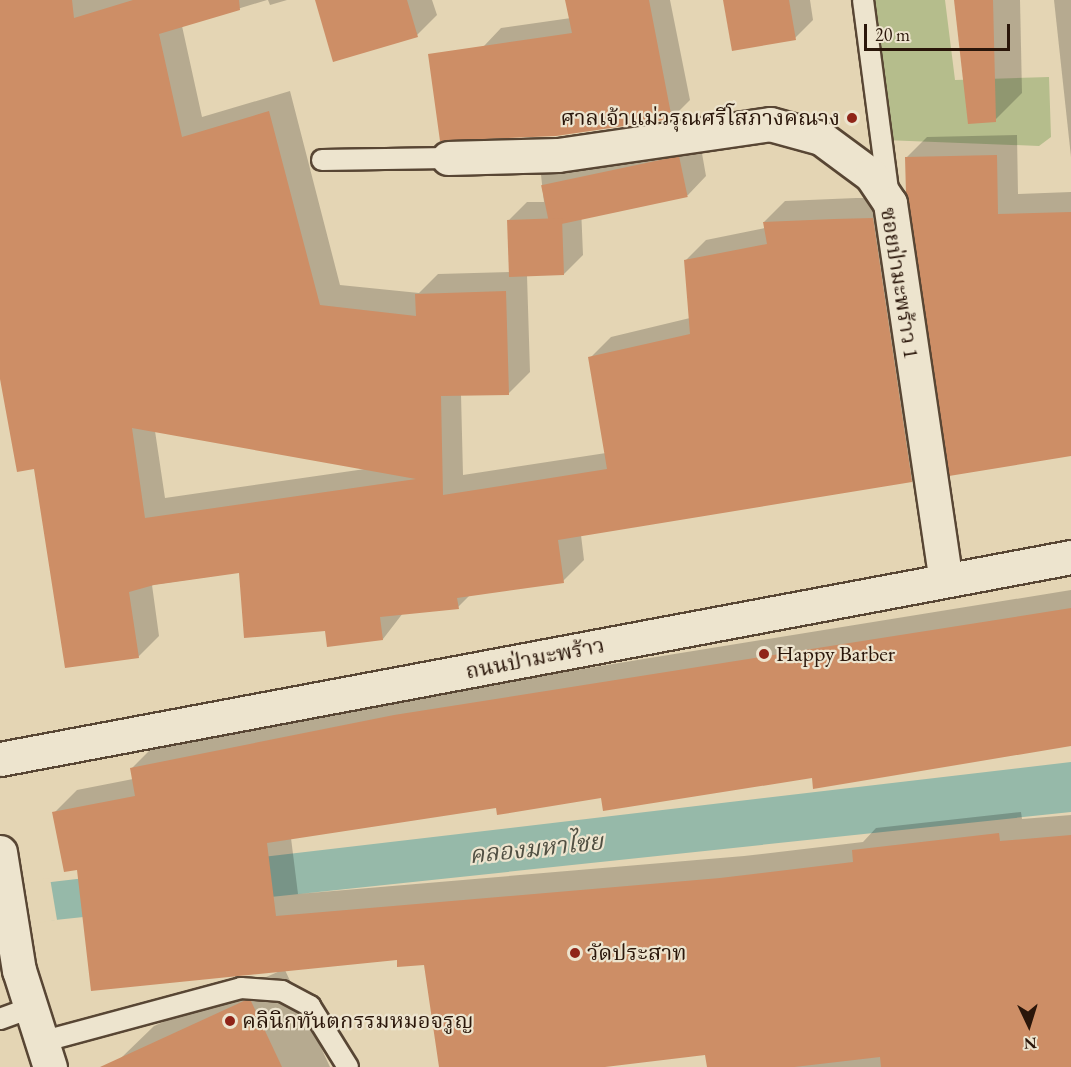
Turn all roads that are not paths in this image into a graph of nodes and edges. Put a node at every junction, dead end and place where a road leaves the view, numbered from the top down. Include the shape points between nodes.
1 (863, 0) edge
2 (448, 158) joint
3 (321, 160) dead end
4 (890, 203) junction
5 (1071, 557) edge
6 (946, 580) junction
7 (0, 759) edge
8 (0, 852) edge
9 (14, 1014) edge
10 (46, 1054) edge
11 (348, 1067) edge

1 - 4 lane
2 - 3 lane
2 - 4 street, ซอยป่ามะพร้าว 1 via 558,155 770,124 821,138 871,175
4 - 6 street, ซอยป่ามะพร้าว 1
5 - 6 street, ถนนป่ามะพร้าว
6 - 7 street, ถนนป่ามะพร้าว
8 - 9 street via 12,927
9 - 10 street
10 - 11 lane via 241,988 282,991 310,1006

